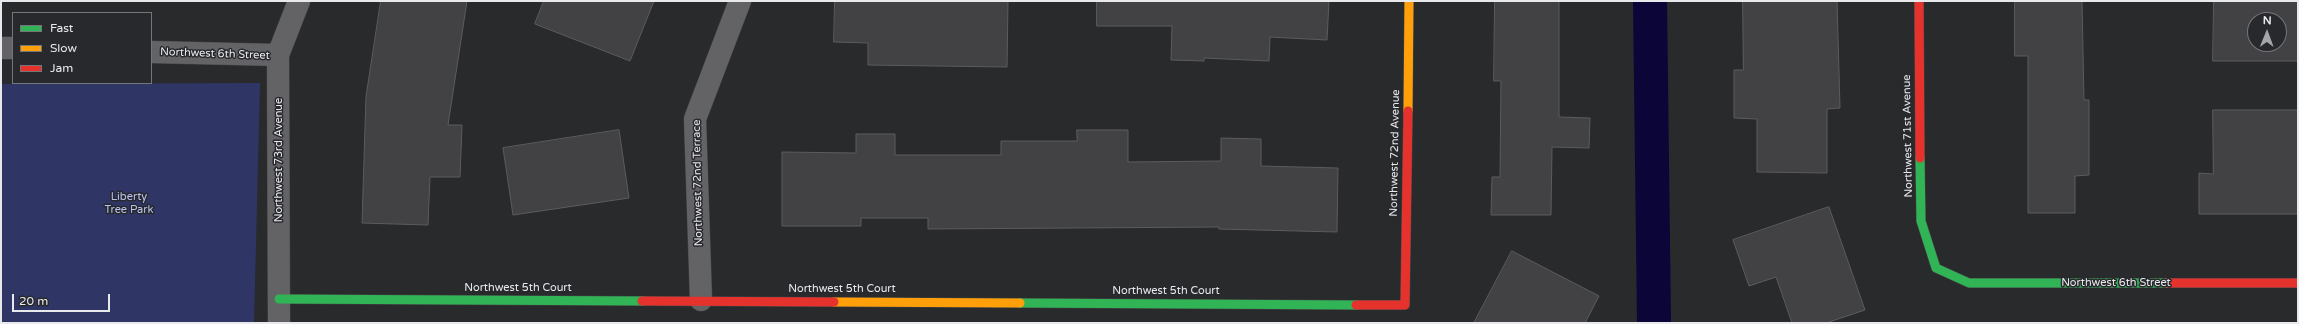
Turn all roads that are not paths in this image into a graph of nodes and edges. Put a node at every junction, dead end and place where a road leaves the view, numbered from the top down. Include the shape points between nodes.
1 (298, 1) edge
2 (740, 1) edge
3 (1409, 1) edge
4 (1919, 1) edge
5 (1, 48) edge
6 (12, 48) edge
7 (152, 52) edge
8 (278, 56) junction
9 (1936, 268) joint
10 (2298, 283) edge
11 (279, 299) junction
12 (701, 300) junction
13 (1405, 305) joint
14 (279, 323) edge

1 - 8 street, Northwest 73rd Avenue
2 - 12 street, Northwest 72nd Terrace via 695,119
3 - 13 street, Northwest 72nd Avenue
4 - 9 street, Northwest 71st Avenue via 1921,221
5 - 6 street
7 - 8 street, Northwest 6th Street
8 - 11 street, Northwest 73rd Avenue
9 - 10 street, Northwest 6th Street via 1969,283
11 - 12 street, Northwest 5th Court
11 - 14 street, Northwest 73rd Avenue
12 - 13 street, Northwest 5th Court

